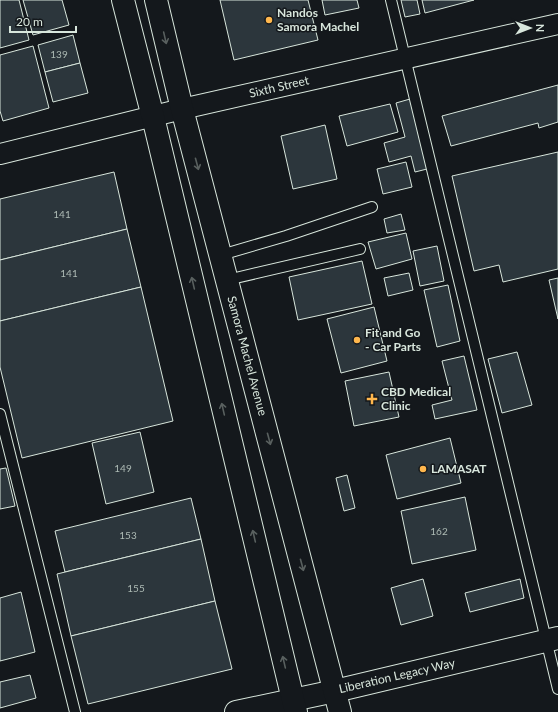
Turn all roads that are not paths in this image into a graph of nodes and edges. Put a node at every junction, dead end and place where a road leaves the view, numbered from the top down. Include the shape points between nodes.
1 (123, 0) edge
2 (156, 0) edge
3 (391, 0) edge
4 (558, 24) edge
5 (406, 58) junction
6 (182, 109) junction
7 (153, 117) junction
8 (0, 154) edge
9 (372, 207) dead end
10 (360, 249) dead end
11 (221, 255) junction
12 (227, 280) junction
13 (0, 414) edge
14 (552, 639) edge
15 (558, 688) edge
16 (337, 702) edge
17 (295, 706) edge
18 (75, 712) edge
19 (236, 712) edge

1 - 7 main road
2 -> 6 main road, Samora Machel Avenue
3 - 5 lane
4 - 5 street, Sixth Street
5 - 6 street, Sixth Street
5 - 14 lane
6 - 7 street, Sixth Street
6 -> 11 main road, Samora Machel Avenue
7 - 8 street, Sixth Street
17 -> 7 main road
9 - 11 lane
10 - 12 lane
11 - 12 main road, Samora Machel Avenue
12 -> 16 main road, Samora Machel Avenue
13 - 18 lane
14 - 15 lane
14 - 16 main road, Liberation Legacy Way
16 - 17 main road, Liberation Legacy Way
17 - 19 main road, Liberation Legacy Way

